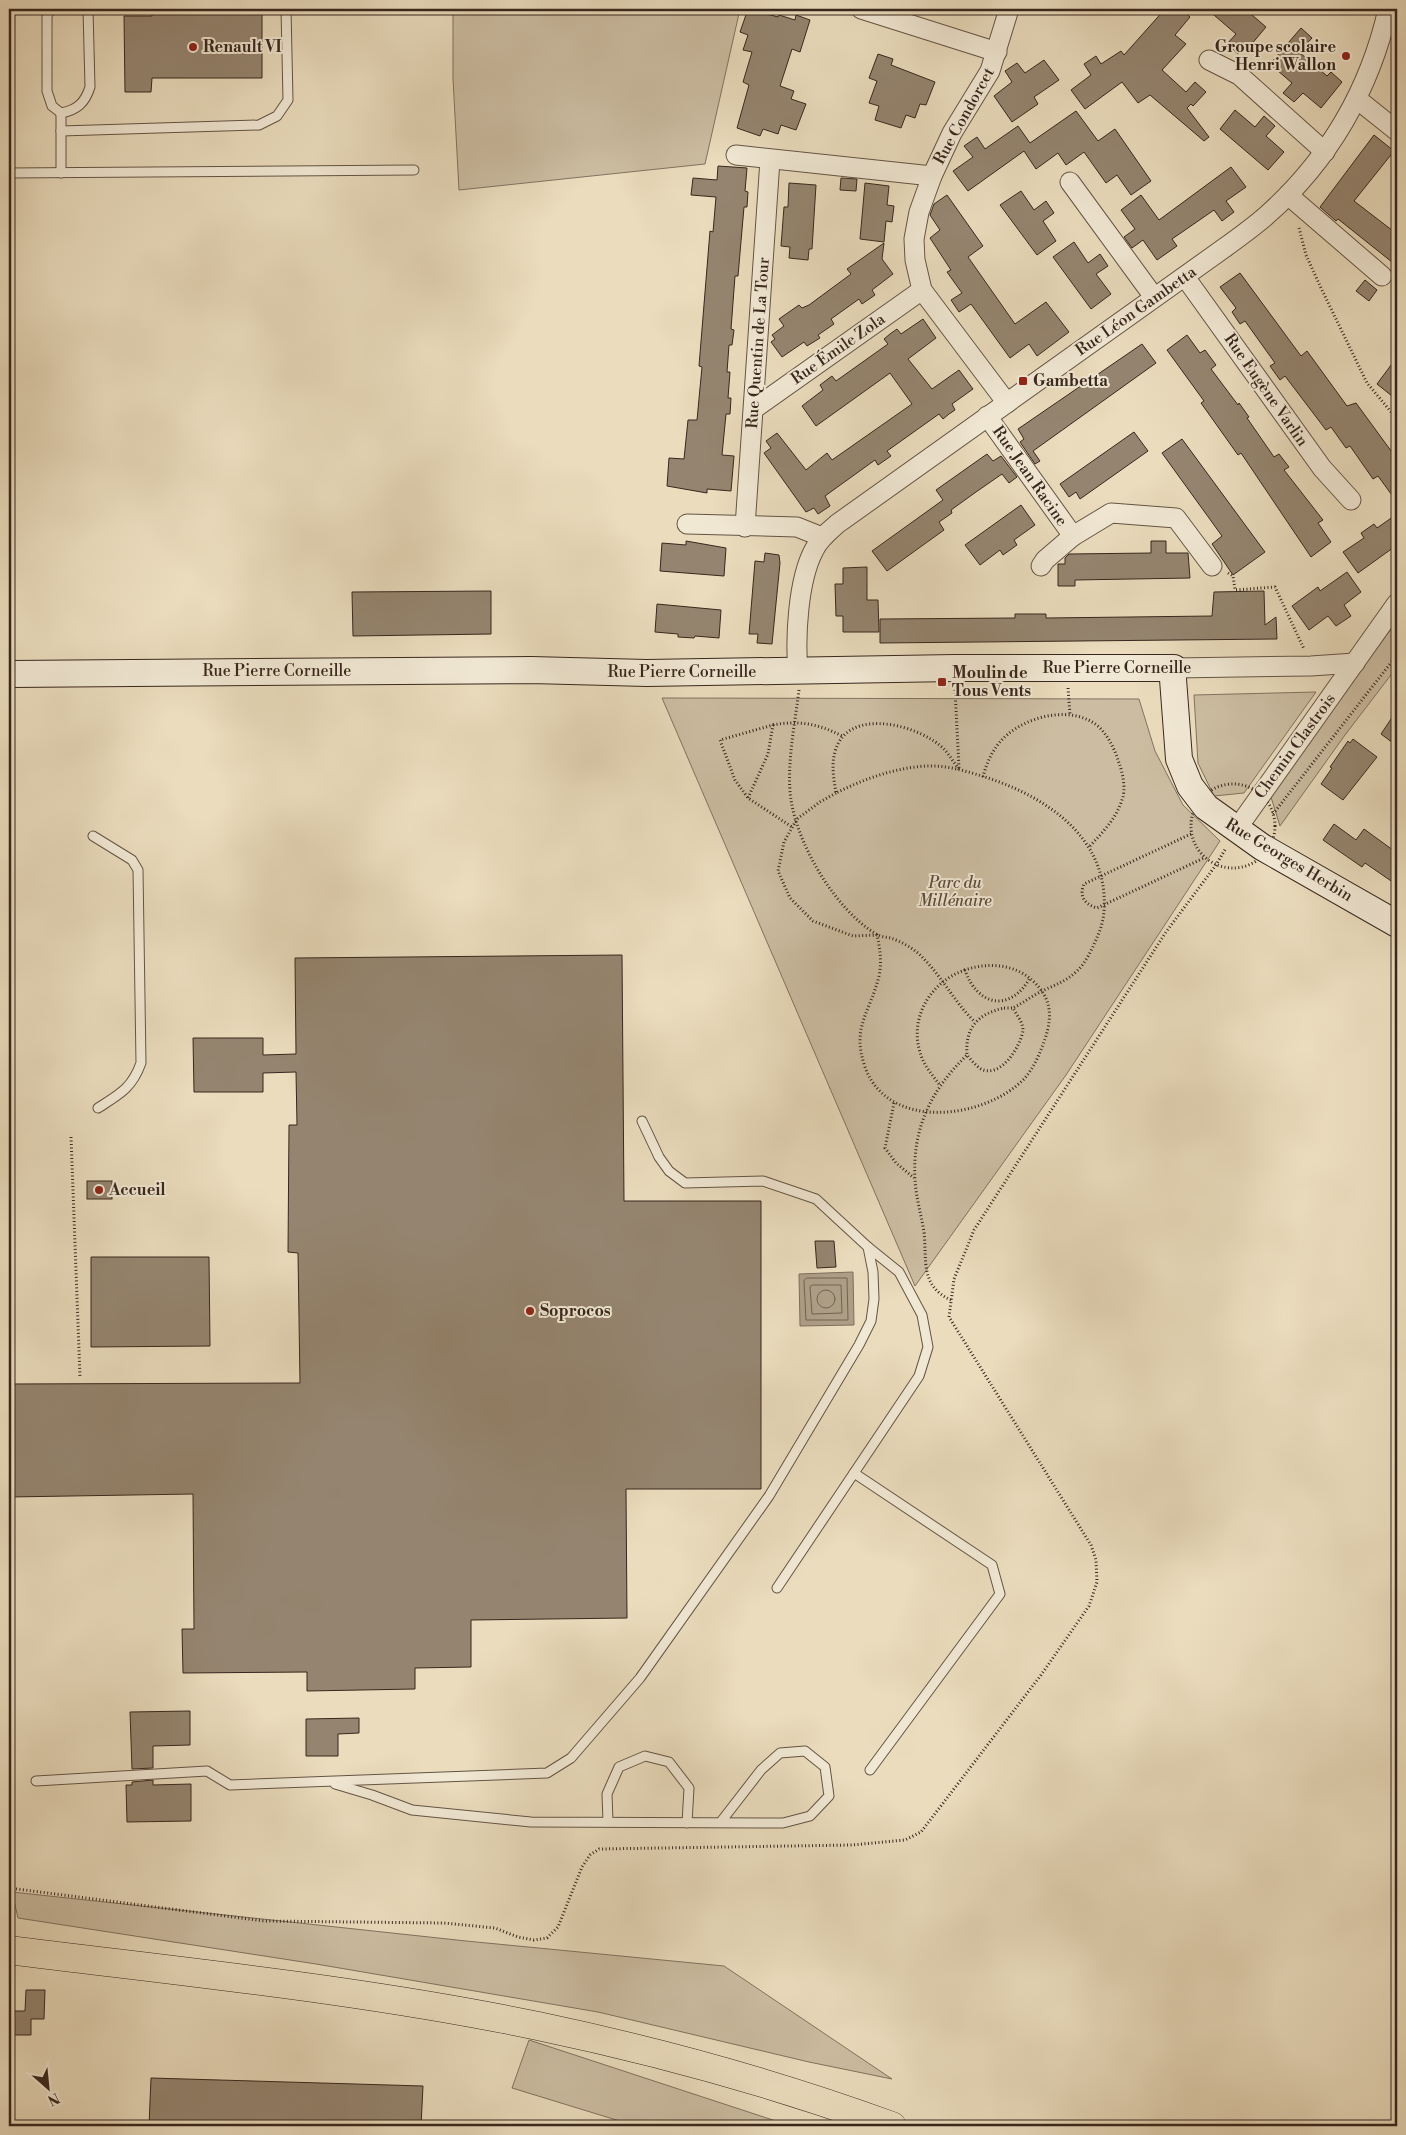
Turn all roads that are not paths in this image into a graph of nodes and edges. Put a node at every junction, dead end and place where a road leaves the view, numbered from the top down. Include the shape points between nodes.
1 (50, 9) edge
2 (88, 9) edge
3 (286, 9) edge
4 (861, 9) edge
5 (1009, 9) edge
6 (1388, 9) edge
7 (997, 52) junction
8 (1209, 60) dead end
9 (1357, 99) junction
10 (61, 113) junction
11 (61, 131) junction
12 (1397, 131) edge
13 (1325, 152) junction
14 (736, 155) dead end
15 (770, 160) junction
16 (414, 170) dead end
17 (9, 173) edge
18 (61, 173) junction
19 (932, 176) junction
20 (1070, 182) dead end
21 (1293, 200) junction
22 (1185, 276) junction
23 (1382, 276) dead end
24 (922, 290) junction
25 (1154, 297) junction
26 (1007, 403) junction
27 (755, 408) junction
28 (987, 416) junction
29 (1352, 500) dead end
30 (687, 524) dead end
31 (745, 527) junction
32 (1073, 536) junction
33 (822, 538) junction
34 (1041, 566) dead end
35 (1212, 566) road end
36 (1397, 602) edge
37 (1355, 663) junction
38 (1174, 668) junction
39 (798, 671) junction
40 (9, 674) edge
41 (1236, 830) junction
42 (93, 836) dead end
43 (1397, 924) edge
44 (98, 1108) dead end
45 (642, 1120) dead end
46 (868, 1247) junction
47 (854, 1473) junction
48 (777, 1588) dead end
49 (870, 1770) dead end
50 (36, 1781) dead end
51 (327, 1782) junction
52 (608, 1822) junction
53 (687, 1823) junction
54 (720, 1823) junction
55 (9, 1950) edge
56 (892, 2126) edge

1 - 10 lane via 47,16 47,91 52,106
2 - 10 lane via 90,87 86,98 74,110
3 - 11 lane via 288,100 277,116 259,126
4 - 7 street
5 - 7 street, Rue Condorcet
6 - 9 street, Rue Léon Gambetta
7 - 19 street, Rue Condorcet via 990,71 952,133
8 - 13 street via 1239,75
9 - 12 street
9 - 13 street, Rue Léon Gambetta
10 - 11 lane
11 - 18 lane
13 - 21 street, Rue Léon Gambetta
14 - 15 street
15 - 19 street
15 - 27 street, Rue Quentin de La Tour
16 - 18 lane
17 - 18 lane
19 - 24 street, Rue Condorcet via 918,212 914,239
20 - 25 street
21 - 22 street, Rue Léon Gambetta
21 - 23 street
22 - 25 street, Rue Léon Gambetta
22 - 29 street, Rue Eugène Varlin via 1322,468
24 - 26 street, Rue Condorcet
24 - 27 street, Rue Émile Zola
25 - 26 street, Rue Léon Gambetta
26 - 28 street, Rue Léon Gambetta
27 - 31 street, Rue Quentin de La Tour
28 - 32 street, Rue Jean Racine
28 - 33 street, Rue Léon Gambetta
30 - 31 street
31 - 33 street via 797,527
32 - 34 street, Rue Jean Racine
32 - 35 street, Rue Jean Racine via 1111,513 1176,518
33 - 39 street, Rue Léon Gambetta via 805,571 799,618
36 - 37 street, Chemin Clastrois
37 - 38 street, Rue Pierre Corneille
37 - 41 street, Chemin Clastrois
38 - 39 street, Rue Pierre Corneille
38 - 41 street, Rue Georges Herbin via 1179,759 1190,786 1206,807
39 - 40 street, Rue Pierre Corneille
41 - 43 street, Rue Georges Herbin
42 - 44 lane via 132,860 138,870 141,1063 136,1078 126,1090
45 - 46 lane via 658,1158 685,1183 763,1181 816,1199
46 - 47 lane via 899,1272 922,1315 928,1346 919,1376
46 - 51 lane via 874,1299 871,1321 859,1345 769,1496 640,1678 571,1758 547,1773
47 - 48 lane
47 - 49 lane via 992,1565 1000,1594
50 - 51 lane via 207,1772 230,1786
51 - 52 lane via 412,1810 531,1822
52 - 53 lane
52 - 53 lane via 607,1794 620,1767 645,1756 669,1762 689,1788
53 - 54 lane
54 - 54 lane via 783,1823 810,1816 829,1796 825,1767 804,1751 780,1752 761,1770
55 - 56 main road via 260,1982 538,2026 735,2076

